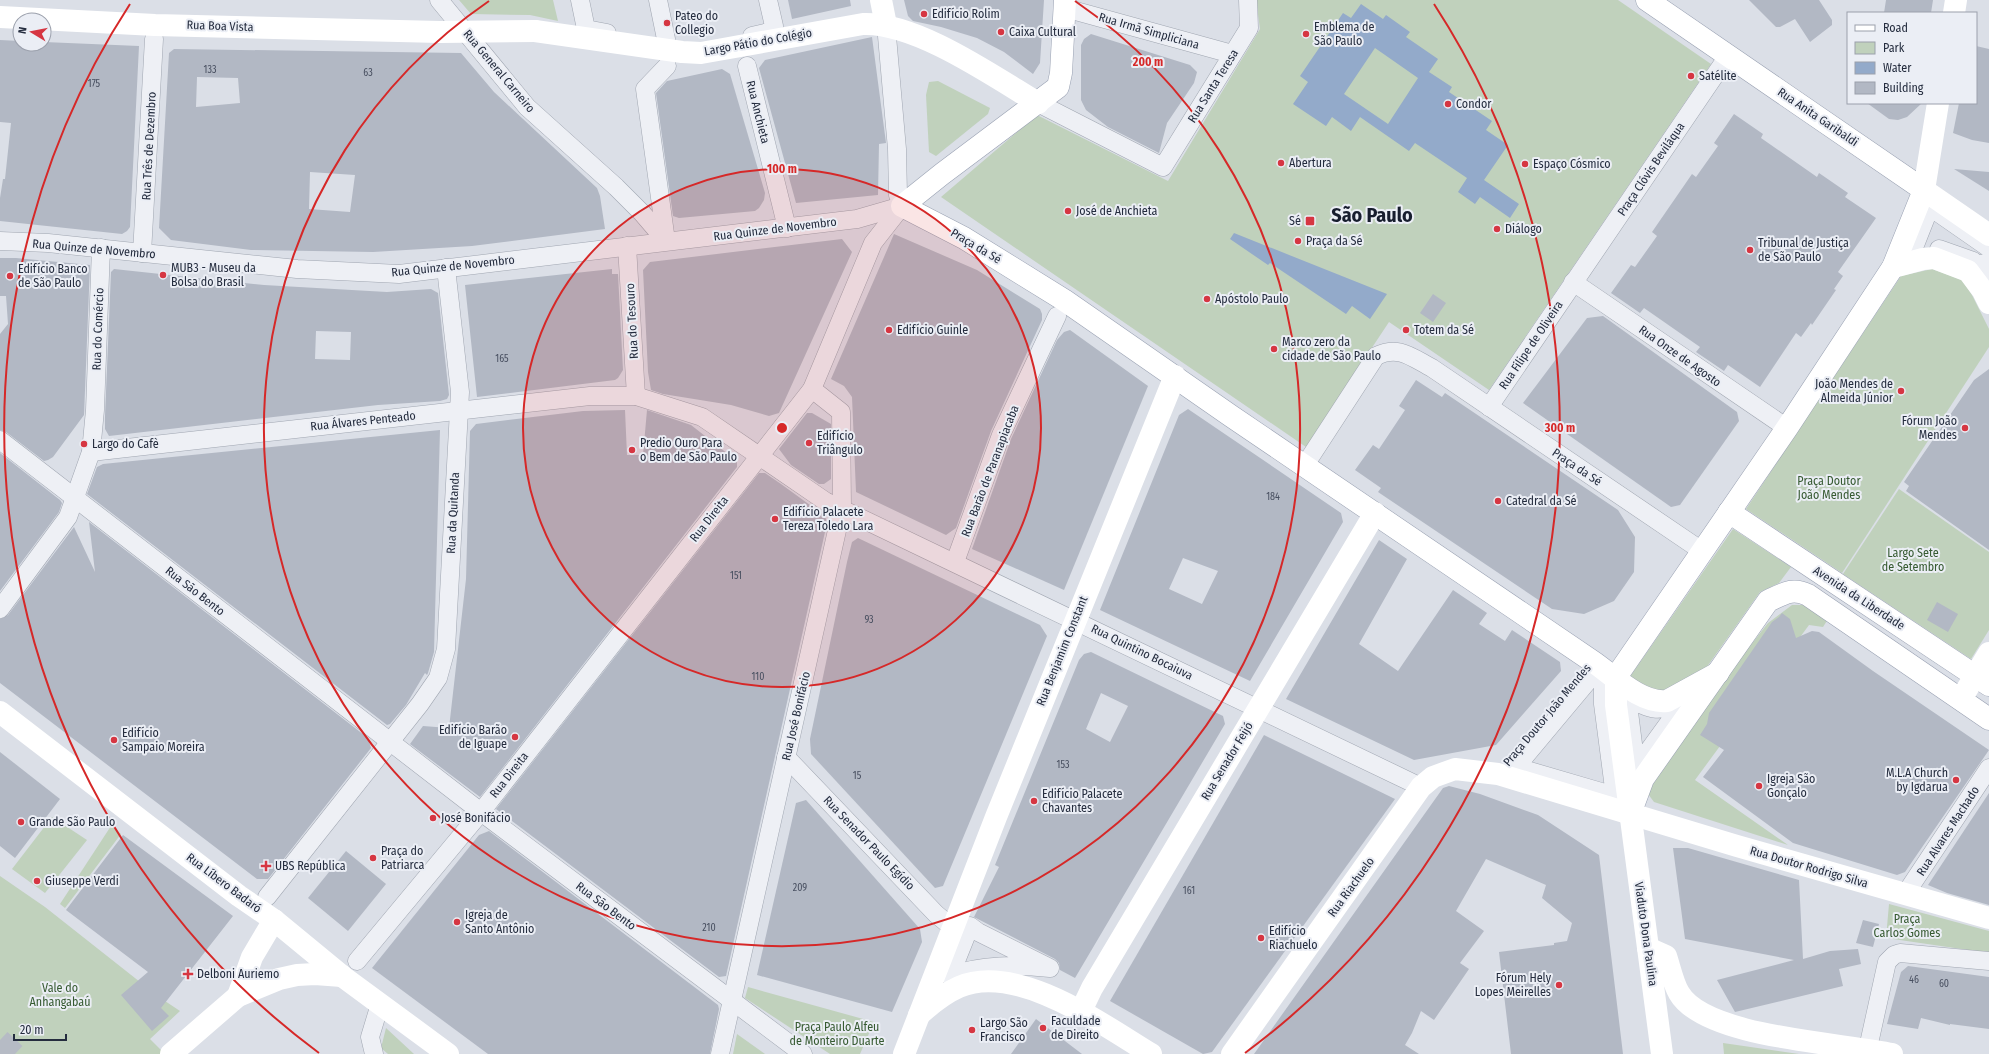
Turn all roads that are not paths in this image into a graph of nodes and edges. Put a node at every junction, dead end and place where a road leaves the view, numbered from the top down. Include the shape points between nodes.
1 (439, 0) edge
2 (580, 0) edge
3 (658, 0) edge
4 (768, 0) edge
5 (882, 0) edge
6 (1248, 0) edge
7 (1647, 0) edge
8 (1956, 0) edge
9 (1065, 4) edge
10 (1954, 12) edge
11 (0, 17) edge
12 (886, 25) junction
13 (535, 31) joint
14 (154, 39) dead end
15 (666, 39) dead end
16 (1232, 54) junction
17 (1728, 56) junction
18 (667, 66) dead end
19 (747, 66) dead end
20 (1038, 103) junction
21 (1938, 104) edge
22 (1924, 190) junction
23 (902, 206) junction
24 (787, 228) junction
25 (1989, 235) edge
26 (0, 241) edge
27 (666, 241) junction
28 (627, 246) junction
29 (101, 248) junction
30 (1989, 248) edge
31 (142, 253) junction
32 (1989, 262) edge
33 (1893, 267) junction
34 (446, 268) junction
35 (1573, 282) junction
36 (1986, 286) edge
37 (1056, 316) dead end
38 (1175, 376) junction
39 (812, 389) junction
40 (636, 396) junction
41 (1489, 407) junction
42 (459, 410) junction
43 (1787, 428) junction
44 (0, 440) edge
45 (91, 452) junction
46 (759, 455) junction
47 (1305, 465) junction
48 (75, 498) junction
49 (842, 508) junction
50 (1729, 512) junction
51 (1375, 513) junction
52 (1702, 551) junction
53 (954, 562) junction
54 (0, 609) edge
55 (1075, 620) junction
56 (1989, 654) edge
57 (1592, 661) junction
58 (1718, 673) junction
59 (1616, 677) junction
60 (1982, 680) edge
61 (1960, 700) junction
62 (1258, 708) junction
63 (0, 712) edge
64 (1989, 719) edge
65 (390, 743) junction
66 (786, 758) junction
67 (1989, 768) edge
68 (1498, 774) junction
69 (1421, 787) junction
70 (1615, 796) joint
71 (481, 812) junction
72 (1630, 814) junction
73 (1906, 893) junction
74 (267, 897) dead end
75 (1989, 918) edge
76 (274, 920) junction
77 (953, 928) junction
78 (1648, 948) junction
79 (1989, 961) edge
80 (350, 968) junction
81 (950, 976) joint
82 (236, 997) junction
83 (731, 999) junction
84 (380, 1004) junction
85 (1080, 1011) junction
86 (918, 1016) junction
87 (1868, 1048) junction
88 (171, 1054) edge
89 (374, 1054) edge
90 (448, 1054) edge
91 (720, 1054) edge
92 (803, 1054) edge
93 (904, 1054) edge
94 (1151, 1054) edge
95 (1232, 1054) edge
96 (1662, 1054) edge
97 (1892, 1054) edge

1 - 27 street, Rua General Carneiro via 527,107 616,187
2 - 4 street, Largo Pátio do Colégio via 586,30 694,46 720,44 773,31
3 - 15 street
5 - 12 main road
6 - 16 street, Rua Santa Teresa via 1249,28
7 - 17 main road, Rua Anita Garibaldi
8 - 10 main road
9 - 16 street, Rua Irmã Simpliciana
9 - 20 main road via 1060,82 1058,87
11 - 13 main road, Rua Boa Vista, bridge via 155,25 440,32
12 - 13 main road, Largo Pátio do Colégio via 863,24 701,53
12 - 20 main road via 956,54
12 - 23 street via 897,149 898,195
14 - 31 street, Rua Três de Dezembro
16 - 20 street, Rua Santa Teresa via 1163,167
17 - 22 main road, Rua Anita Garibaldi
17 - 35 street, Praça Clóvis Beviláqua
18 - 27 street via 645,89
19 - 24 street, Rua Anchieta
20 - 23 main road
21 - 22 main road
22 - 25 main road, Rua Anita Garibaldi
22 - 33 main road
23 - 24 street, Rua Quinze de Novembro via 857,219
23 - 38 main road, Praça da Sé via 964,238 1064,300
23 - 39 street, Rua Direita via 873,243
24 - 27 street, Rua Quinze de Novembro
26 - 29 street, Rua Quinze de Novembro
27 - 28 street, Rua Quinze de Novembro
28 - 34 street, Rua Quinze de Novembro
28 - 40 street, Rua do Tesouro
29 - 31 street, Rua Quinze de Novembro
29 - 45 street, Rua do Comércio
30 - 32 street via 1930,207 1913,250 1936,247 1978,265
31 - 34 street, Rua Quinze de Novembro via 297,269 399,274
33 - 36 main road via 1934,258 1968,271
33 - 43 main road
34 - 42 street, Rua da Quitanda via 460,392
35 - 41 street, Rua Filipe de Oliveira
35 - 43 street, Rua Onze de Agosto
37 - 53 street, Rua Barão de Paranapiacaba via 1001,435
38 - 47 main road, Praça da Sé
38 - 55 main road, Rua Benjamim Constant
39 - 46 street, Rua Direita
39 - 49 street, Rua José Bonifácio via 841,412
40 - 42 street, Rua Álvares Penteado via 590,396
40 - 46 street, Rua Álvares Penteado via 702,417
41 - 47 street, Praça da Sé via 1432,368 1398,351 1386,351 1376,356
41 - 52 street, Praça da Sé
42 - 45 street, Rua Álvares Penteado
42 - 65 street, Rua da Quitanda via 446,649 438,678
43 - 50 main road
44 - 48 street, Rua São Bento
45 - 48 street, Rua do Comércio
46 - 49 street, Rua Quintino Bocaiuva via 825,501
46 - 71 street, Rua Direita
47 - 51 main road, Praça da Sé
48 - 54 street, Rua do Comércio via 68,517
48 - 65 street, Rua São Bento
49 - 53 street, Rua Quintino Bocaiuva
49 - 66 street, Rua José Bonifácio
50 - 52 main road
50 - 60 main road, Avenida da Liberdade
51 - 57 main road, Praça da Sé
51 - 62 main road, Rua Senador Feijó
52 - 59 main road
53 - 55 street, Rua Quintino Bocaiuva
55 - 62 street, Rua Quintino Bocaiuva
55 - 77 main road, Rua Benjamim Constant
56 - 60 main road
57 - 59 main road, Praça da Sé
57 - 68 street, Praça Doutor João Mendes
58 - 59 main road, Praça da Sé via 1672,699 1657,702 1638,694
58 - 61 main road via 1768,601 1790,590 1808,596
58 - 72 main road via 1643,780
59 - 72 main road via 1616,705
60 - 61 main road
61 - 64 main road
62 - 69 street, Rua Quintino Bocaiuva
62 - 85 main road, Rua Senador Feijó
63 - 76 main road, Rua Líbero Badaró via 239,896
65 - 71 street
65 - 74 street
66 - 77 street, Rua Senador Paulo Egídio via 936,914
66 - 83 street, Rua José Bonifácio
67 - 73 street, Rua Alvares Machado
68 - 69 main road, Rua Riachuelo via 1455,770 1433,778
68 - 72 main road, Praça Doutor João Mendes
69 - 95 main road, Rua Riachuelo
70 - 70 street, Praça Doutor João Mendes via 1603,704 1603,683 1593,675 1516,767
71 - 80 street
71 - 83 street, Rua São Bento
72 - 73 main road, Rua Doutor Rodrigo Silva
72 - 78 main road, Viaduto Dona Paulina
73 - 75 main road, Rua Doutor Rodrigo Silva
76 - 80 main road, Rua Líbero Badaró
76 - 82 main road via 252,957
77 - 86 main road
78 - 87 main road via 1666,956 1679,994 1692,1007 1709,1018 1766,1034
78 - 96 main road, Viaduto Dona Paulina
79 - 87 street via 1900,953 1894,955 1887,962
80 - 82 main road via 279,979
80 - 84 main road, Rua Líbero Badaró
81 - 81 street via 976,968 1000,966 1050,968 970,926
82 - 88 main road
83 - 91 street, Rua José Bonifácio
83 - 92 street, Rua São Bento
84 - 89 street via 370,1037
84 - 90 main road, Rua Líbero Badaró
85 - 86 main road via 1028,988 988,981 958,987 937,999
85 - 94 main road
86 - 93 main road
87 - 97 main road

